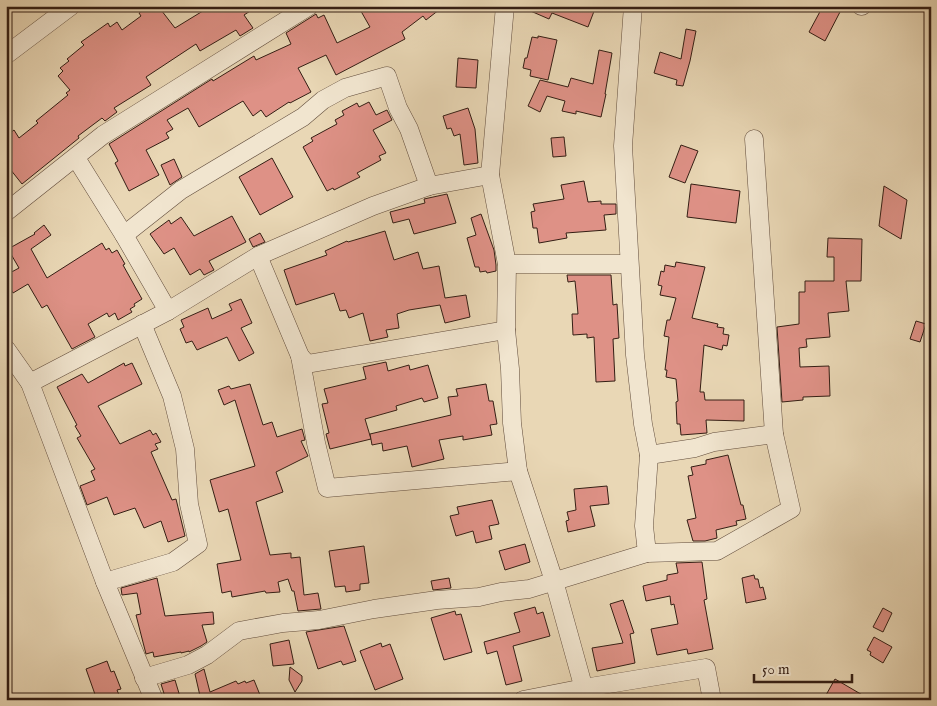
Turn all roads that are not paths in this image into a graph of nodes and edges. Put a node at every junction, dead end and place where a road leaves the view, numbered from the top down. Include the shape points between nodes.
1 (71, 6) edge
2 (309, 6) edge
3 (505, 6) edge
4 (633, 6) edge
5 (6, 55) edge
6 (754, 139) dead end
7 (76, 158) junction
8 (490, 176) junction
9 (429, 186) junction
10 (6, 212) edge
11 (124, 235) junction
12 (258, 256) junction
13 (507, 264) junction
14 (628, 264) junction
15 (168, 311) junction
16 (142, 324) junction
17 (506, 330) junction
18 (6, 349) edge
19 (300, 356) junction
20 (30, 382) junction
21 (774, 434) junction
22 (649, 455) junction
23 (518, 471) junction
24 (647, 553) junction
25 (554, 581) junction
26 (105, 582) junction
27 (144, 678) junction
28 (585, 694) edge
29 (154, 700) edge
30 (523, 700) edge
31 (712, 700) edge

1 - 5 street
2 - 7 street via 103,135
3 - 8 street
4 - 14 street via 623,146
6 - 21 street
7 - 10 street
7 - 11 street
8 - 9 street
8 - 13 street
9 - 11 street via 387,76 345,88 323,100 303,117 181,190
9 - 12 street via 372,206
11 - 15 street
12 - 15 street
12 - 19 street
13 - 14 street
13 - 17 street
14 - 22 street via 635,355
15 - 16 street
16 - 20 street
16 - 26 street via 172,396 185,449 189,504 198,544 173,562
17 - 19 street via 307,364
17 - 23 street
18 - 20 street
19 - 23 street via 328,488
20 - 26 street
21 - 22 street
21 - 24 street via 791,508 717,551
22 - 24 street via 644,526
23 - 25 street
24 - 25 street
25 - 27 street via 529,590 437,600 239,631 188,665
25 - 28 street
26 - 27 street
27 - 29 street
28 - 30 street
28 - 31 street via 706,668

